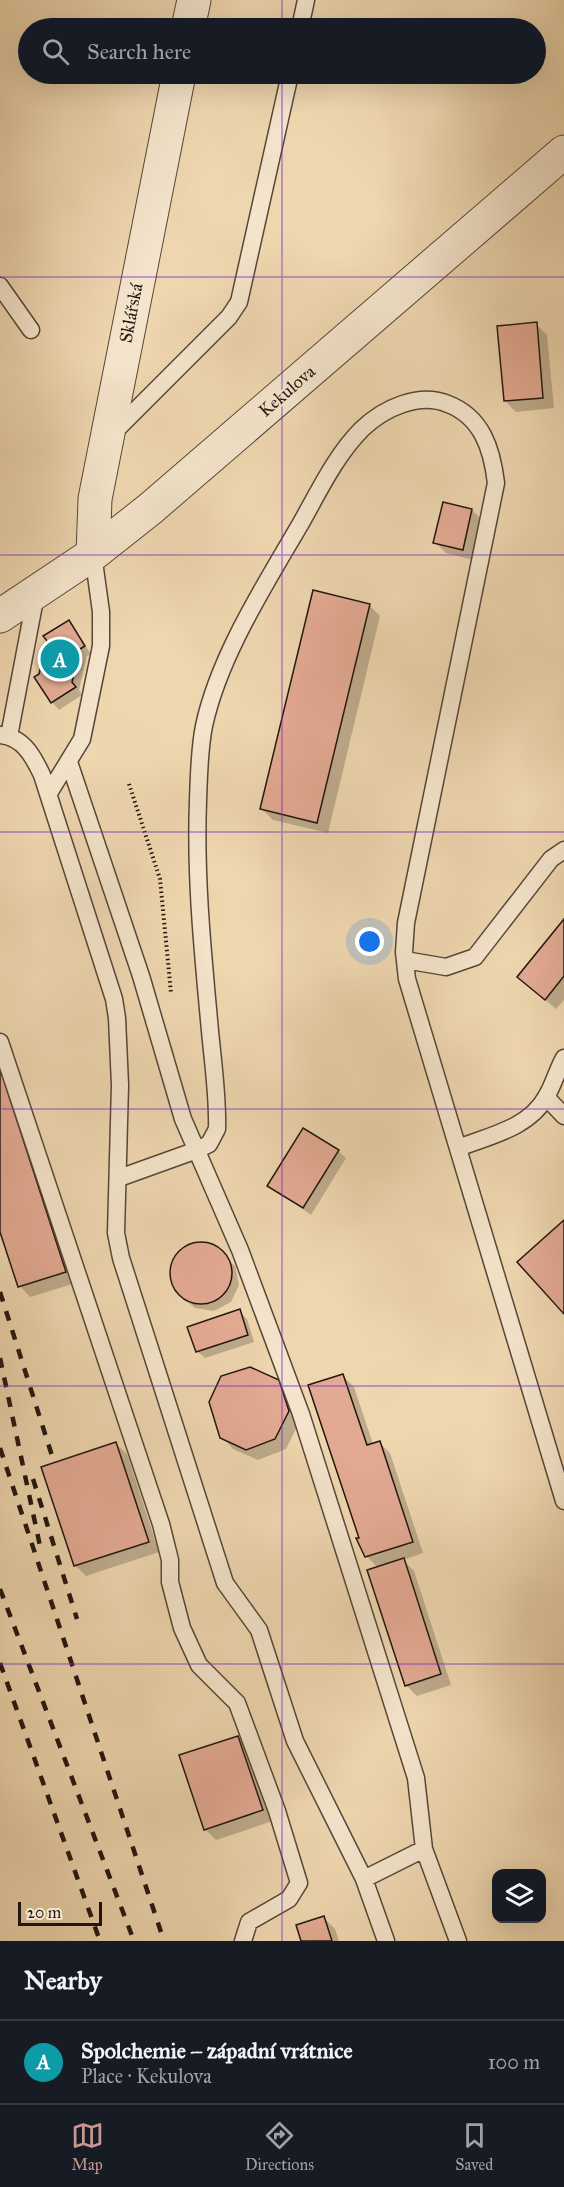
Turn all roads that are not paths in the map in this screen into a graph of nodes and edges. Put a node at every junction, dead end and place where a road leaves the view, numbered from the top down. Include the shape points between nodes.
1 (194, 0) edge
2 (306, 0) edge
3 (190, 18) edge
4 (302, 18) edge
5 (177, 84) edge
6 (288, 84) edge
7 (564, 152) edge
8 (0, 286) edge
9 (30, 330) dead end
10 (106, 440) junction
11 (93, 554) junction
12 (36, 593) junction
13 (0, 616) edge
14 (5, 735) edge
15 (69, 762) junction
16 (49, 793) junction
17 (564, 850) edge
18 (405, 960) junction
19 (0, 1042) edge
20 (564, 1058) edge
21 (546, 1097) junction
22 (564, 1116) edge
23 (458, 1148) junction
24 (197, 1150) junction
25 (119, 1178) junction
26 (564, 1502) edge
27 (424, 1849) junction
28 (363, 1879) junction
29 (243, 1941) edge
30 (386, 1941) edge
31 (459, 1941) edge

1 - 3 street
2 - 4 lane
5 - 10 street, Sklářská
6 - 10 lane via 236,309
7 - 11 street, Kekulova
8 - 9 lane
10 - 11 street, Sklářská via 95,499
11 - 12 street, Kekulova
11 - 15 lane via 101,646 82,739
12 - 13 street, Kekulova
12 - 14 lane
14 - 16 lane via 25,747 34,758
15 - 16 lane
15 - 24 lane via 141,976 183,1119
16 - 25 lane via 114,999 119,1050
17 - 18 lane via 551,859 475,957 447,967
18 - 23 lane via 407,979
18 - 24 lane via 406,923 496,483 493,462 475,421 460,408 424,400 385,412 362,429 340,457 257,598 204,726 196,854 218,1116 214,1138
19 - 29 lane via 160,1524 182,1628 199,1665 237,1702 299,1883 289,1899 249,1922
20 - 21 lane
21 - 22 lane
21 - 23 lane via 519,1124
23 - 26 lane
24 - 25 lane
24 - 27 lane via 240,1250 301,1413 416,1778
25 - 28 lane via 116,1233 121,1258 225,1583 259,1630 295,1741
27 - 28 lane
27 - 31 lane
28 - 30 lane

